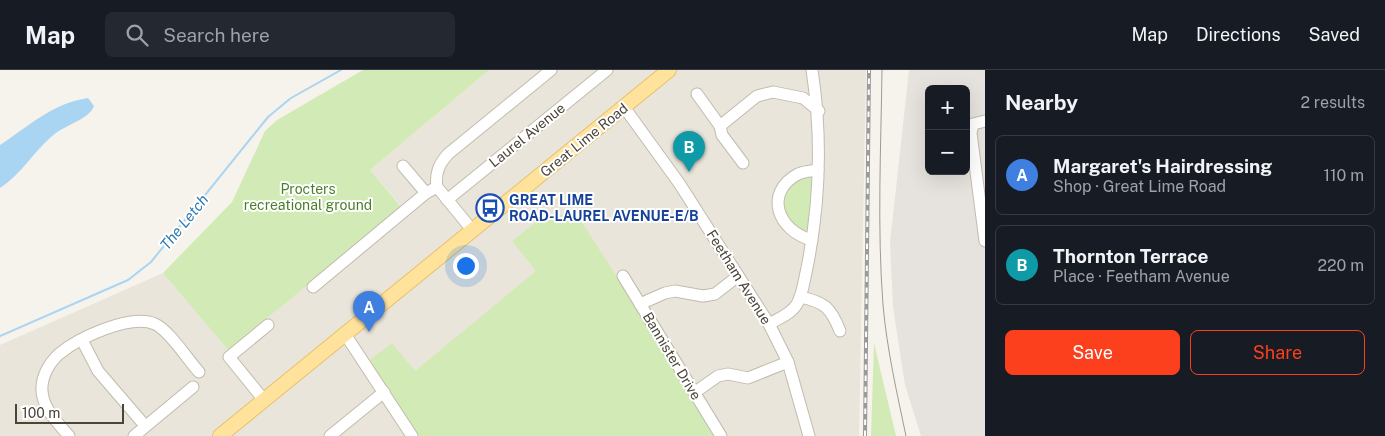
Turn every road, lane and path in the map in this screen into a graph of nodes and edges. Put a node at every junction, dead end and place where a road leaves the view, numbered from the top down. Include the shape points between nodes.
1 (551, 70) edge
2 (608, 70) edge
3 (669, 70) edge
4 (812, 70) edge
5 (697, 94) dead end
6 (624, 107) junction
7 (819, 111) junction
8 (985, 121) edge
9 (970, 125) edge
10 (720, 126) junction
11 (743, 162) dead end
12 (403, 166) dead end
13 (818, 170) junction
14 (437, 187) junction
15 (426, 193) junction
16 (447, 200) junction
17 (473, 231) junction
18 (812, 240) junction
19 (985, 241) edge
20 (623, 276) dead end
21 (738, 276) junction
22 (318, 287) dead end
23 (800, 297) junction
24 (640, 304) junction
25 (769, 324) junction
26 (268, 325) dead end
27 (840, 331) dead end
28 (345, 334) junction
29 (82, 340) junction
30 (788, 362) junction
31 (198, 372) dead end
32 (193, 387) dead end
33 (384, 392) junction
34 (694, 393) junction
35 (264, 400) junction
36 (142, 403) dead end
37 (132, 411) junction
38 (141, 421) dead end
39 (69, 436) edge
40 (134, 436) edge
41 (220, 436) edge
42 (330, 436) edge
43 (412, 436) edge
44 (721, 436) edge
45 (809, 436) edge

1 - 14 street via 440,156
2 - 16 street, Laurel Avenue
3 - 6 main road, Great Lime Road
4 - 7 street
5 - 10 street
6 - 17 main road, Great Lime Road
6 - 21 street, Feetham Avenue via 679,183
7 - 10 street via 804,98 773,92 757,96
7 - 13 street
8 - 9 street
9 - 19 street
10 - 11 street via 722,135
12 - 15 street
13 - 18 street
13 - 18 street via 800,172 788,181 778,202 779,211 792,232
14 - 15 street
14 - 16 street
15 - 22 street
16 - 17 street
17 - 28 main road, Great Lime Road
18 - 23 street
20 - 24 street, Bannister Drive
21 - 24 street via 715,294 703,296 675,291
21 - 25 street, Feetham Avenue
23 - 25 street via 792,310
23 - 27 street via 827,306
24 - 34 street, Bannister Drive
25 - 30 street, Feetham Avenue
26 - 35 street via 229,357
28 - 33 street
28 - 35 main road, Great Lime Road
29 - 31 street via 121,324 147,321 160,327 185,365
29 - 37 street via 98,371
29 - 39 street via 54,360 42,382 46,405
30 - 34 street via 748,378 728,374 718,376
30 - 45 street, Feetham Avenue
32 - 40 street
33 - 42 street
33 - 43 street
34 - 44 street, Bannister Drive
35 - 41 main road, Great Lime Road
36 - 37 street
37 - 38 street

